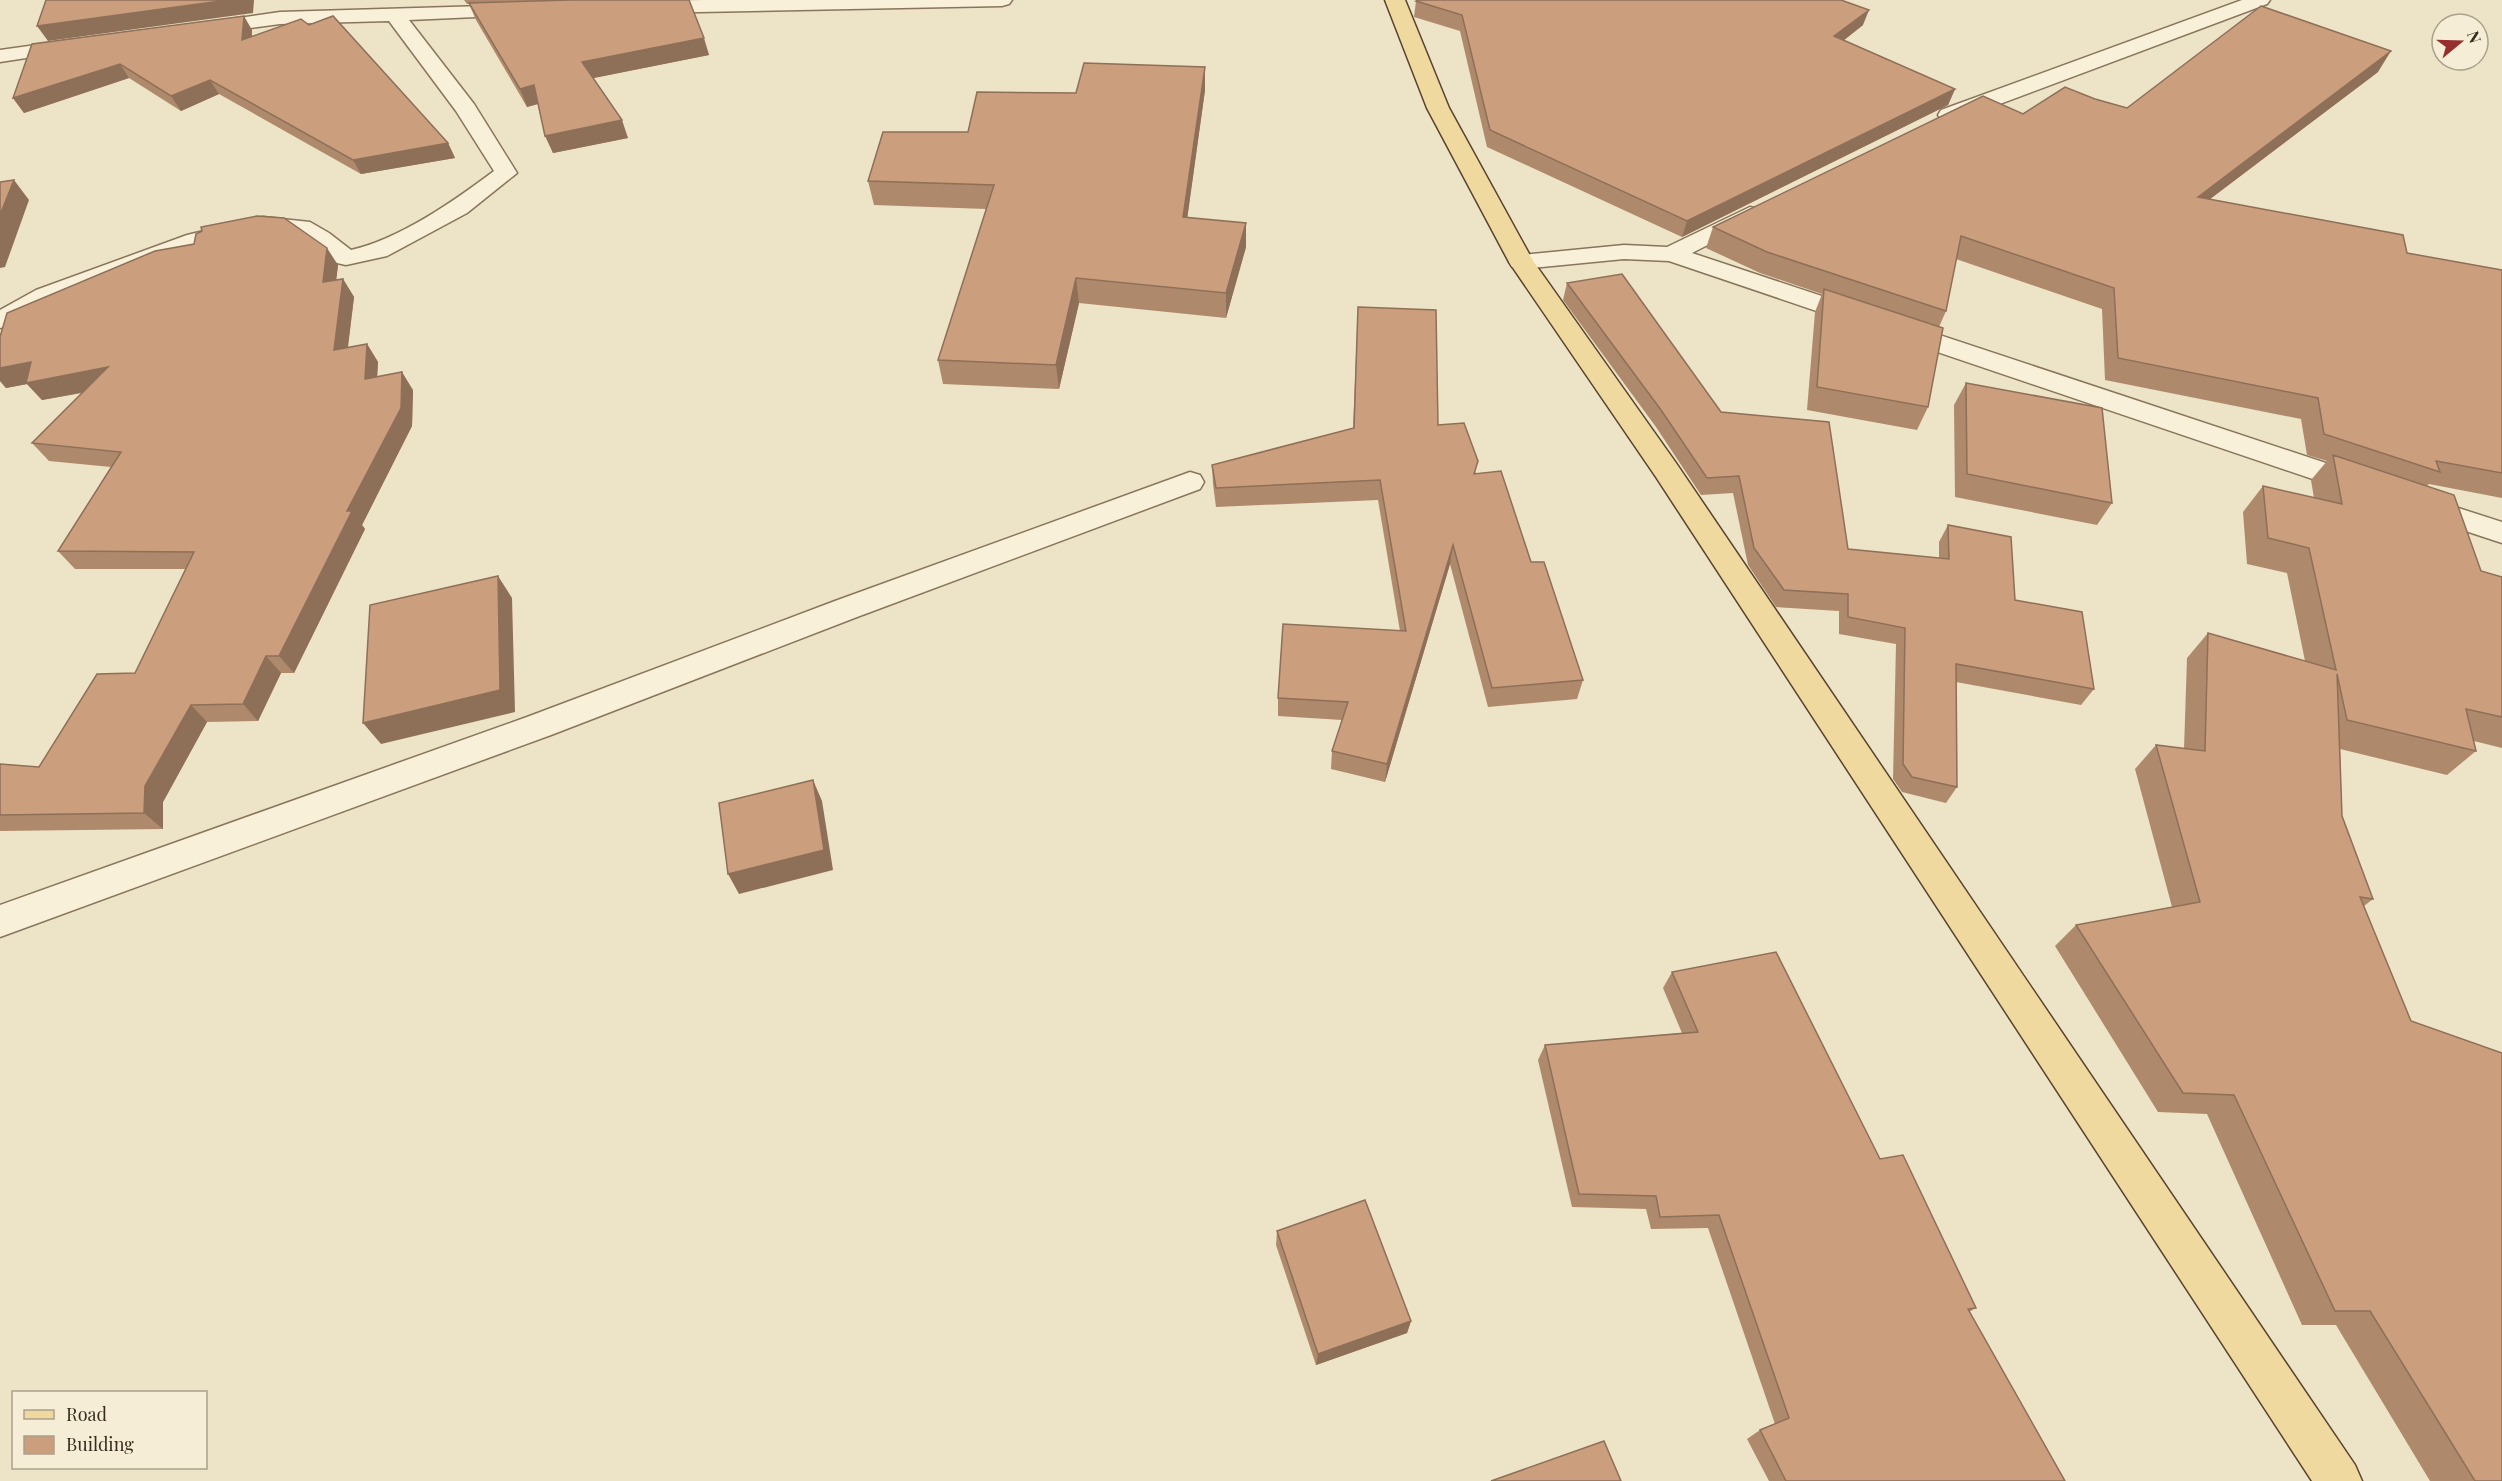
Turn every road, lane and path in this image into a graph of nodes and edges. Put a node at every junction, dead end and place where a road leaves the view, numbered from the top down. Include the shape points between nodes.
1 (329, 0) edge
2 (1002, 0) edge
3 (1395, 0) edge
4 (2259, 0) edge
5 (633, 7) edge
6 (538, 10) edge
7 (395, 15) junction
8 (280, 18) junction
9 (187, 31) edge
10 (93, 43) edge
11 (0, 56) edge
12 (1932, 124) edge
13 (1765, 207) edge
14 (1671, 254) junction
15 (1521, 262) junction
16 (0, 320) edge
17 (1190, 482) dead end
18 (2502, 533) edge
19 (0, 921) edge
20 (2339, 1481) edge

1 - 8 street
2 - 5 street
3 - 15 main road via 1438,108
4 - 12 street
6 - 7 street
7 - 8 street
7 - 16 street via 466,109 506,173 459,208 378,251 346,258 302,227 263,224 195,240 66,287
8 - 9 street
10 - 11 street
13 - 14 street
14 - 15 street via 1624,252
14 - 18 street
15 - 20 main road via 1673,480
17 - 19 street via 539,726

